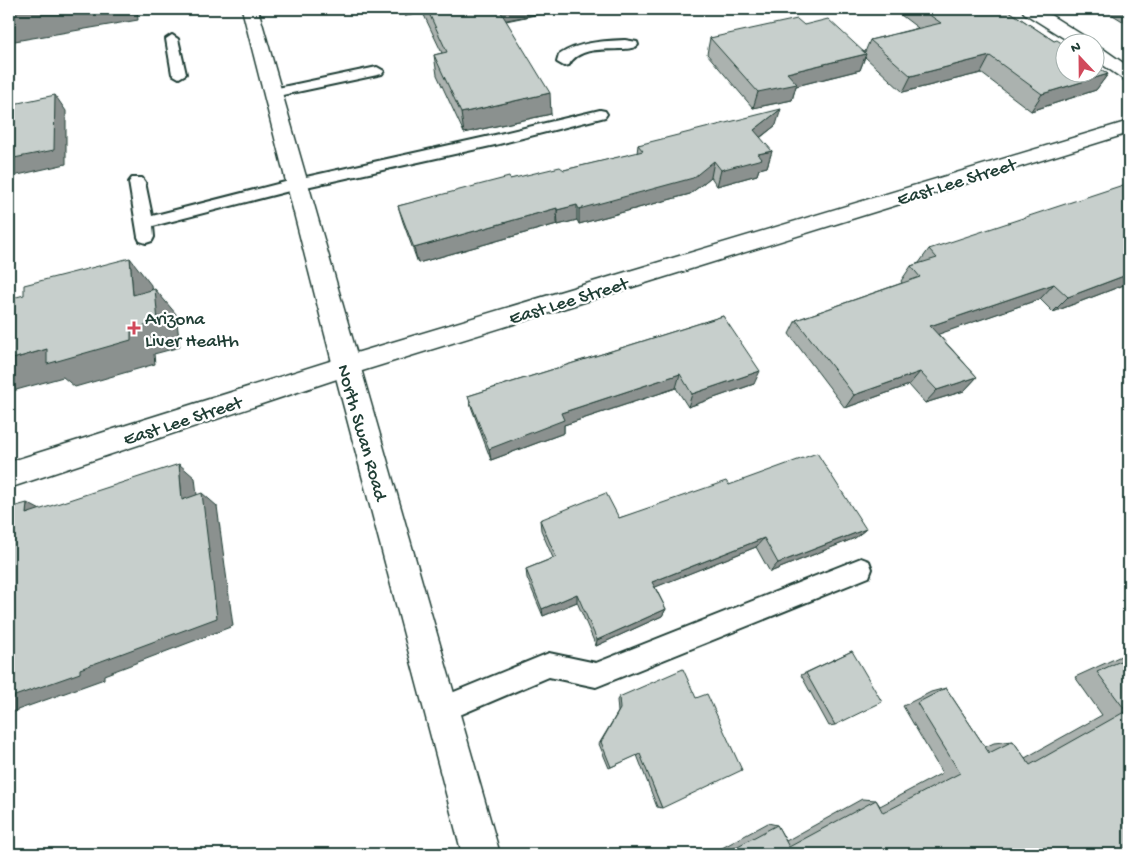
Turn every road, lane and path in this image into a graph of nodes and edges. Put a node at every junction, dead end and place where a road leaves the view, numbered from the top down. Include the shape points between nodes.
1 (250, 9) edge
2 (1030, 9) edge
3 (1066, 32) edge
4 (172, 39) dead end
5 (632, 45) dead end
6 (1106, 59) edge
7 (564, 62) dead end
8 (377, 71) dead end
9 (179, 74) dead end
10 (1129, 75) edge
11 (273, 93) junction
12 (600, 114) dead end
13 (1129, 127) edge
14 (137, 182) dead end
15 (296, 184) junction
16 (346, 366) junction
17 (9, 475) edge
18 (861, 569) dead end
19 (441, 710) junction
20 (481, 854) edge

1 - 11 street, North Swan Road
2 - 3 street
4 - 9 lane
5 - 7 lane via 616,44 572,53 564,58
6 - 10 street
8 - 11 lane
11 - 15 street, North Swan Road
12 - 15 lane
13 - 16 street, East Lee Street
14 - 15 lane via 146,230
15 - 16 street, North Swan Road
16 - 17 street, East Lee Street
16 - 19 street, North Swan Road
18 - 19 lane via 596,675 549,665
19 - 20 street, North Swan Road

